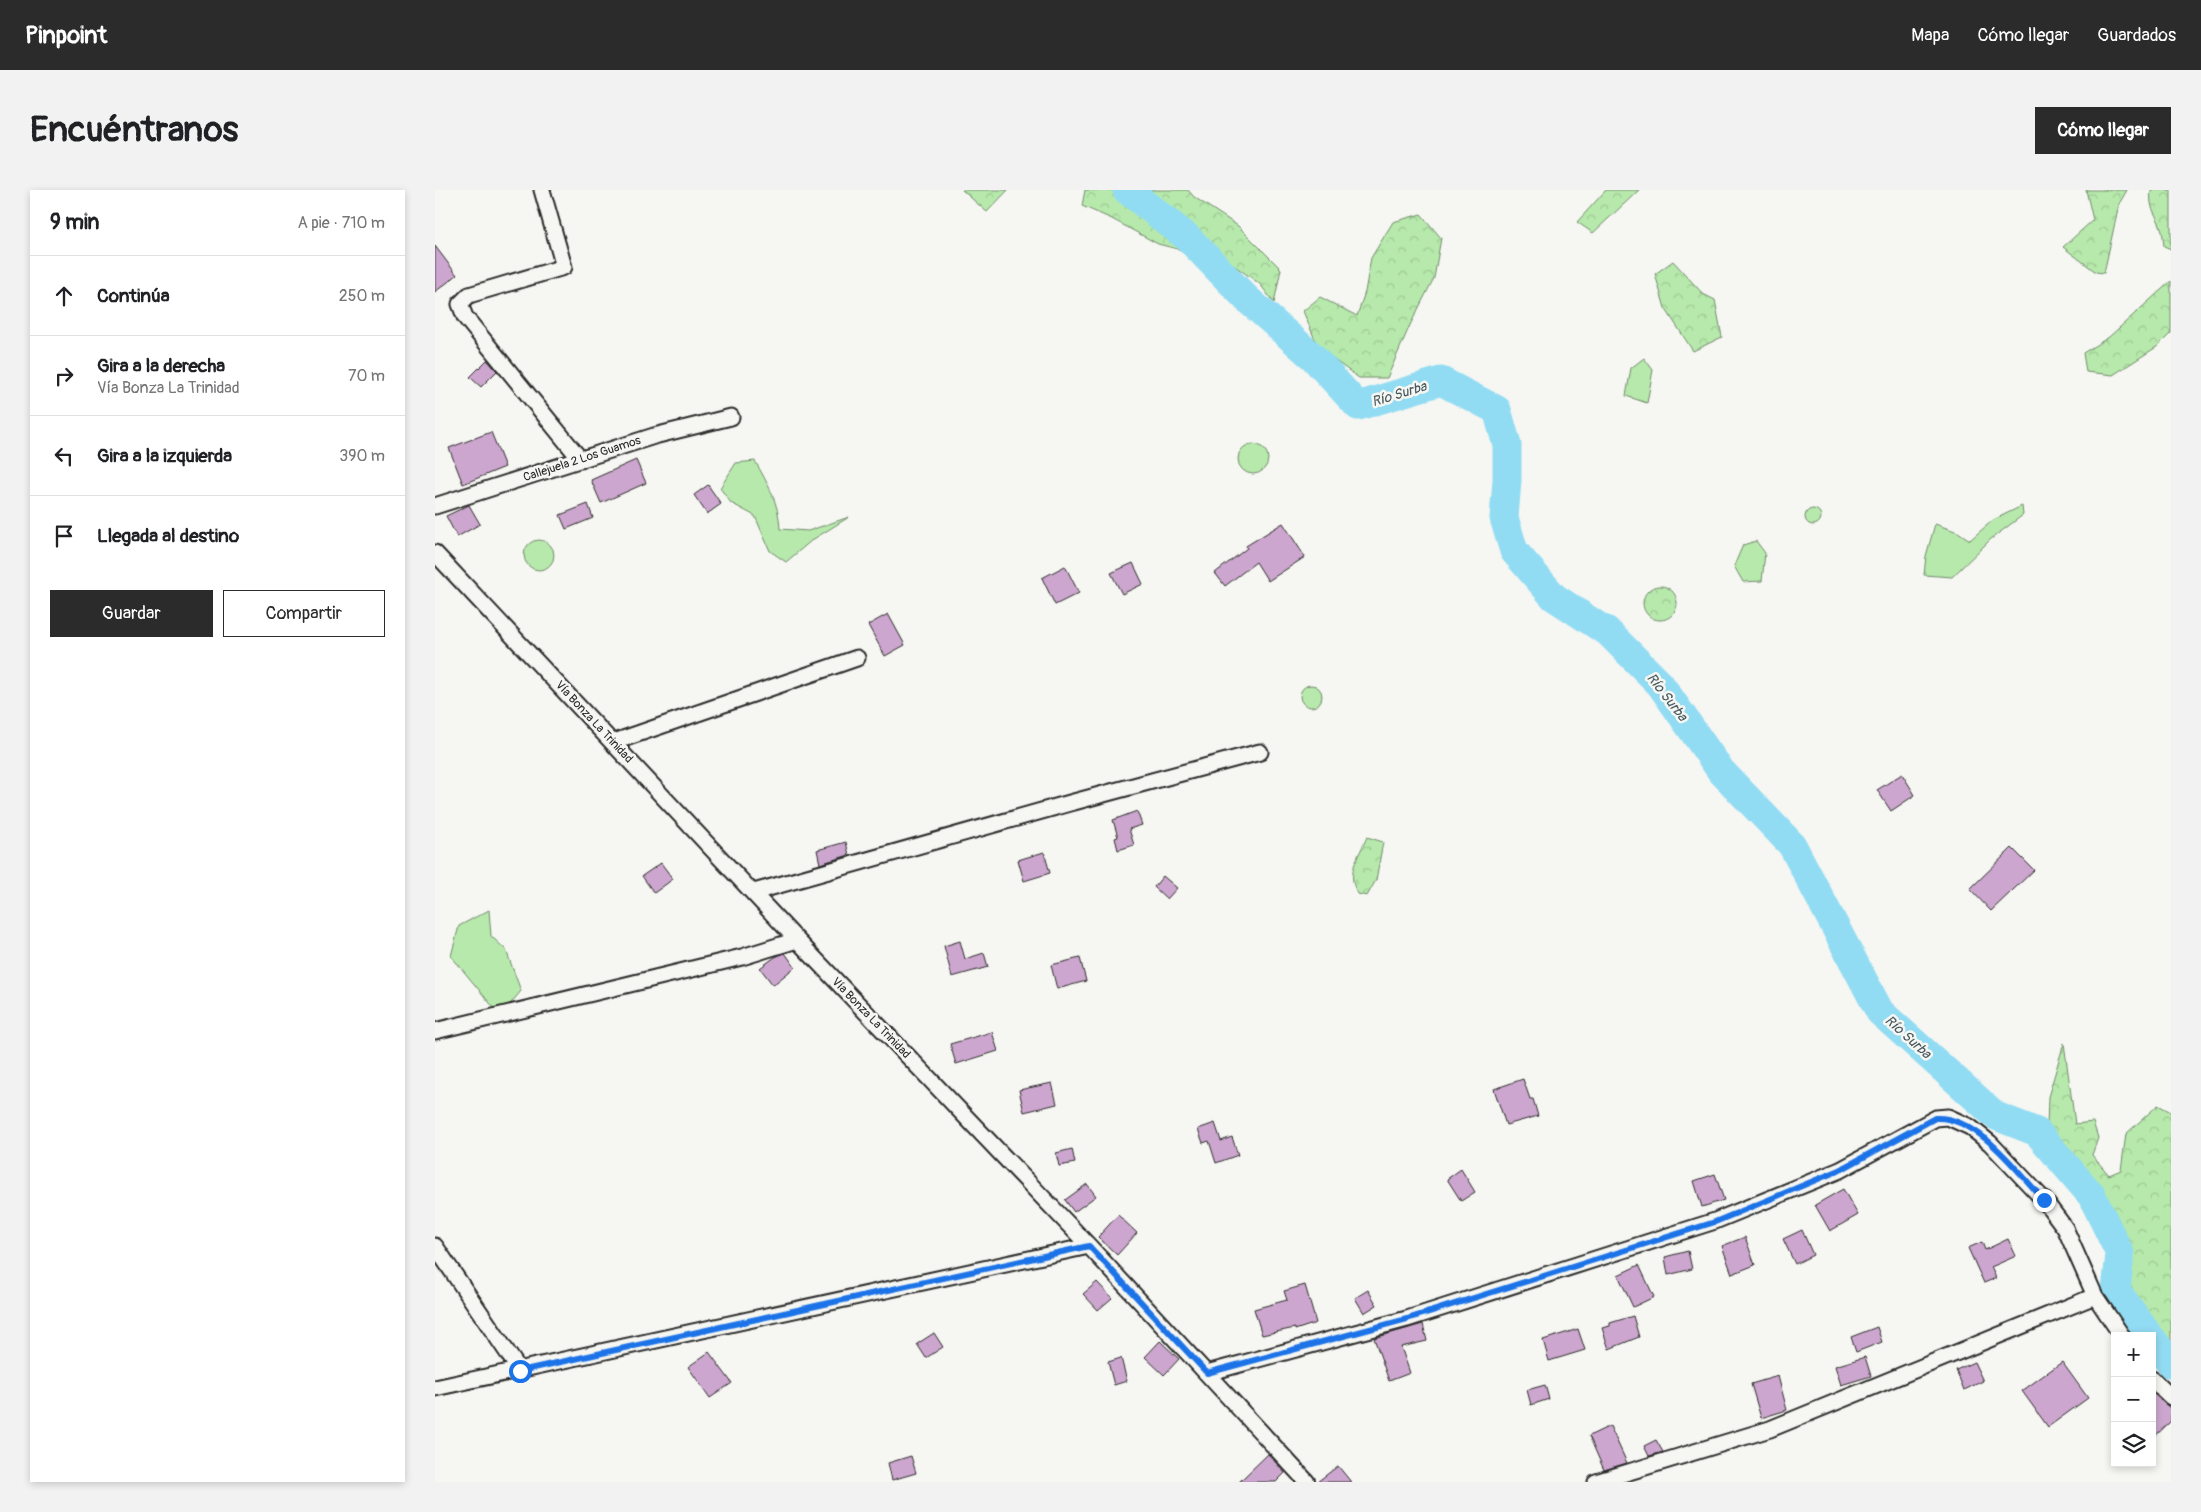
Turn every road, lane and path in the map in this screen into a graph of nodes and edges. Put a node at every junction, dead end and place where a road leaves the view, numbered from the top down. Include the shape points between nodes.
1 (542, 190) edge
2 (731, 417) dead end
3 (581, 460) junction
4 (435, 506) edge
5 (435, 553) edge
6 (857, 658) dead end
7 (614, 742) junction
8 (1260, 752) dead end
9 (753, 892) junction
10 (797, 940) junction
11 (435, 1031) edge
12 (435, 1246) edge
13 (1089, 1246) junction
14 (2095, 1296) junction
15 (2119, 1332) edge
16 (520, 1371) junction
17 (1207, 1373) junction
18 (2156, 1383) edge
19 (435, 1388) edge
20 (2171, 1396) edge
21 (1307, 1482) edge
22 (1596, 1482) edge

1 - 3 street via 564,267 469,295 460,304 465,317
2 - 3 street, Callejuela 2 Los Guamos via 653,436
3 - 4 street, Callejuela 2 Los Guamos
5 - 7 street, Vía Bonza La Trinidad
6 - 7 street
7 - 9 street, Vía Bonza La Trinidad
8 - 9 street
9 - 10 street, Vía Bonza La Trinidad
10 - 11 street via 742,957
10 - 13 street, Vía Bonza La Trinidad
12 - 16 street
13 - 16 street
13 - 17 street, Vía Bonza La Trinidad
14 - 15 street
14 - 17 street via 2065,1228 2044,1200 1970,1126 1948,1117 1935,1118 1840,1170 1715,1222 1407,1319
14 - 22 street via 1770,1429
16 - 19 street
17 - 21 street, Vía Bonza La Trinidad
18 - 20 street

